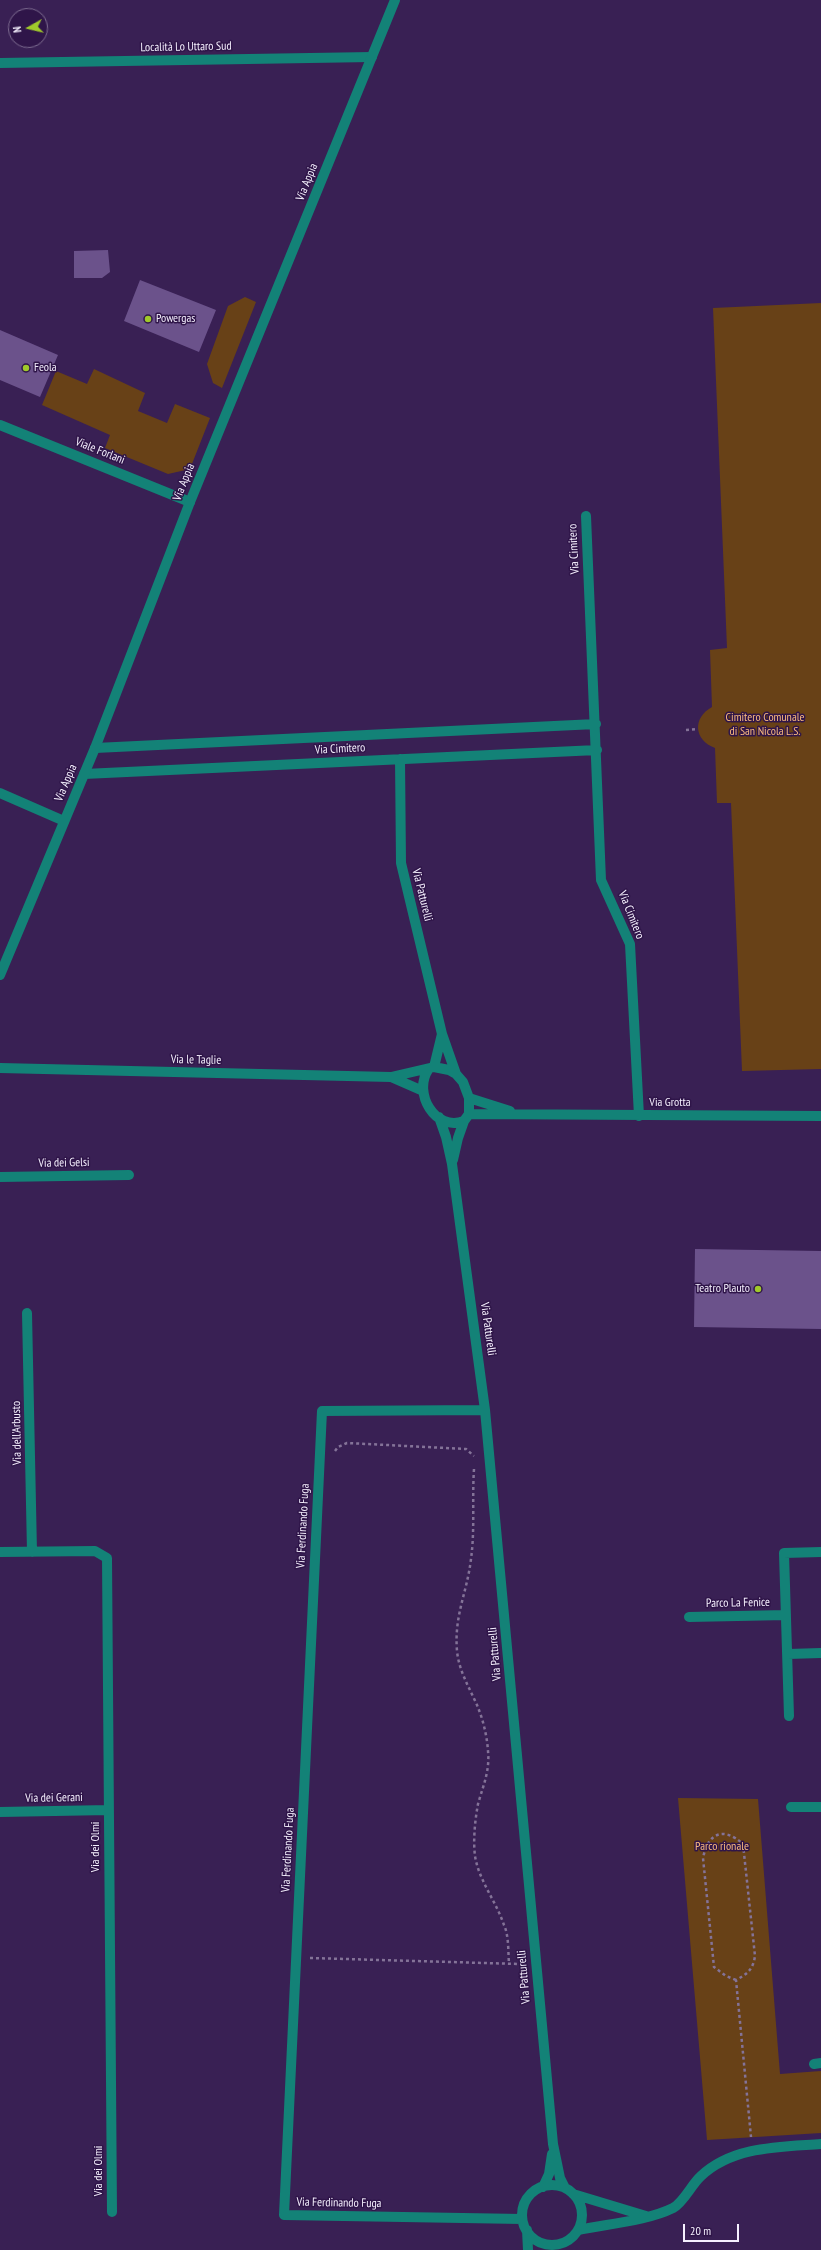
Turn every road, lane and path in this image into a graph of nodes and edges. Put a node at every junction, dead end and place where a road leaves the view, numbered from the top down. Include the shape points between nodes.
1 (395, 0) edge
2 (372, 57) junction
3 (0, 63) edge
4 (0, 425) edge
5 (190, 502) junction
6 (586, 516) dead end
7 (596, 724) junction
8 (697, 729) dead end
9 (686, 730) dead end
10 (95, 748) junction
11 (597, 750) junction
12 (400, 759) junction
13 (84, 774) junction
14 (0, 793) edge
15 (64, 821) junction
16 (0, 974) edge
17 (442, 1034) junction
18 (0, 1068) edge
19 (431, 1069) junction
20 (456, 1074) junction
21 (391, 1077) junction
22 (423, 1091) junction
23 (469, 1098) junction
24 (520, 1114) junction
25 (639, 1116) junction
26 (821, 1116) edge
27 (438, 1117) junction
28 (467, 1118) junction
29 (452, 1164) junction
30 (129, 1175) dead end
31 (0, 1177) edge
32 (28, 1313) dead end
33 (485, 1410) junction
34 (333, 1454) dead end
35 (474, 1459) dead end
36 (475, 1463) dead end
37 (0, 1552) edge
38 (32, 1552) junction
39 (821, 1552) edge
40 (786, 1615) junction
41 (689, 1617) dead end
42 (821, 1653) edge
43 (788, 1654) junction
44 (790, 1716) dead end
45 (791, 1807) dead end
46 (821, 1807) edge
47 (109, 1810) junction
48 (0, 1812) edge
49 (296, 1958) junction
50 (509, 1964) junction
51 (521, 1970) dead end
52 (736, 1980) junction
53 (553, 2144) junction
54 (821, 2144) edge
55 (752, 2149) junction
56 (543, 2187) junction
57 (569, 2191) junction
58 (112, 2212) dead end
59 (648, 2216) junction
60 (522, 2219) junction
61 (527, 2230) junction
62 (578, 2230) junction
63 (549, 2248) edge
64 (528, 2250) edge

1 - 2 street, Via Appia
2 - 3 street, Località Lo Uttaro Sud
2 - 5 street, Via Appia
4 - 5 street, Viale Forlani
5 - 10 street, Via Appia
6 - 7 street, Via Cimitero
7 - 10 street, Via Cimitero
7 - 11 street, Via Cimitero
8 - 9 path
10 - 13 street, Via Appia
11 - 12 street, Via Cimitero
11 - 25 street, Via Cimitero via 602,880 630,944
12 - 13 street, Via Cimitero
12 - 17 street, Via Patturelli via 401,863
13 - 15 street, Via Appia
14 - 15 street
15 - 16 street, Via Appia
17 - 19 street, Via Patturelli
17 - 20 street, Via Patturelli
18 - 21 street, Via le Taglie
19 - 20 street via 449,1070
19 - 21 street, Via le Taglie
19 - 22 street, Via Patturelli via 424,1077
20 - 23 street, Via Patturelli via 463,1082
21 - 22 street, Via le Taglie
22 - 27 street, Via Patturelli via 429,1108
23 - 24 street, Via Grotta
23 - 28 street, Via Patturelli
24 - 25 street, Via Grotta
24 - 28 street, Via Grotta
25 - 26 street, Via Grotta
27 - 28 street via 451,1123
27 - 29 street, Via Patturelli
28 - 29 street, Via Patturelli
29 - 33 street, Via Patturelli
30 - 31 street, Via dei Gelsi
32 - 38 street, Via dell'Arbusto
33 - 49 street, Via Ferdinando Fuga via 322,1411
33 - 53 street, Via Patturelli
34 - 35 path via 338,1447 347,1443 466,1449 474,1454
36 - 50 path via 472,1559 460,1604 456,1636 462,1672 478,1706 488,1752 488,1770 475,1827 475,1855 480,1875 492,1894 505,1927
37 - 38 street
38 - 47 street, Via dei Olmi via 95,1551 107,1558
39 - 40 street, Parco La Fenice via 784,1553
40 - 41 street, Parco La Fenice
40 - 43 street, Parco La Fenice
42 - 43 street
43 - 44 street, Parco La Fenice
45 - 46 street
47 - 48 street, Via dei Gerani
47 - 58 street, Via dei Olmi
49 - 50 path
49 - 60 street, Via Ferdinando Fuga via 284,2215
50 - 51 path via 520,1964
52 - 52 path via 748,1974 755,1956 743,1844 735,1837 715,1835 709,1841 702,1858 714,1967
52 - 55 path
53 - 56 street, Via Patturelli via 549,2174
53 - 57 street, Via Patturelli via 560,2178
54 - 55 street
55 - 59 street via 701,2176 674,2208
56 - 57 street via 551,2185
56 - 60 street via 527,2199
57 - 59 street
57 - 62 street via 582,2211 582,2221
59 - 62 street
60 - 61 street
61 - 63 street
61 - 64 street
62 - 63 street via 566,2241

